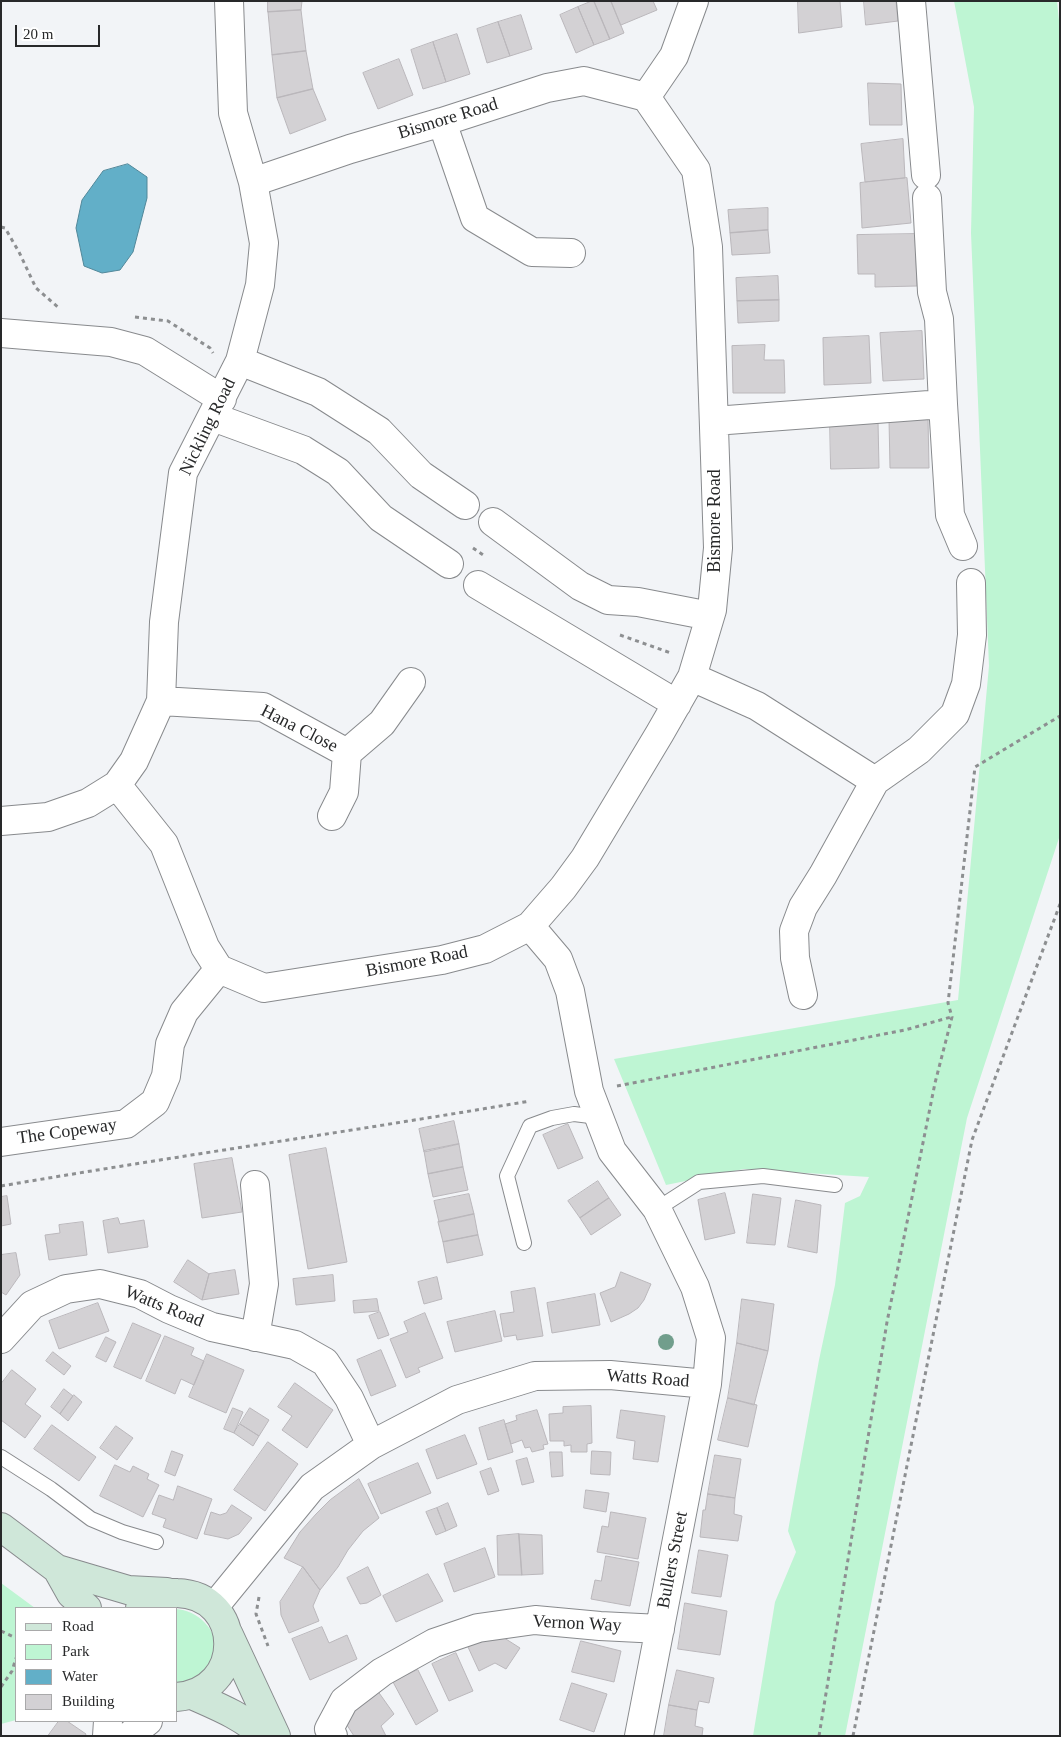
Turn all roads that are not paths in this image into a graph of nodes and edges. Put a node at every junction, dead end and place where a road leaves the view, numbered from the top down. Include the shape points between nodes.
1 (229, 1) edge
2 (694, 1) edge
3 (911, 1) edge
4 (646, 97) junction
5 (442, 122) junction
6 (253, 182) junction
7 (571, 253) dead end
8 (1, 333) edge
9 (240, 361) junction
10 (943, 404) junction
11 (218, 408) junction
12 (714, 421) junction
13 (464, 504) dead end
14 (492, 522) dead end
15 (963, 546) dead end
16 (449, 564) dead end
17 (971, 583) dead end
18 (478, 586) dead end
19 (710, 616) junction
20 (692, 677) junction
21 (412, 682) dead end
22 (161, 701) junction
23 (676, 704) junction
24 (347, 753) junction
25 (875, 781) junction
26 (117, 785) junction
27 (332, 816) dead end
28 (1, 820) edge
29 (530, 926) junction
30 (219, 969) junction
31 (803, 994) dead end
32 (598, 1117) junction
33 (1, 1142) edge
34 (255, 1185) dead end
35 (835, 1185) dead end
36 (657, 1209) junction
37 (524, 1244) dead end
38 (255, 1337) junction
39 (1, 1339) edge
40 (707, 1384) junction
41 (371, 1445) junction
42 (1, 1457) edge
43 (1, 1527) edge
44 (156, 1542) dead end
45 (57, 1569) junction
46 (171, 1592) junction
47 (86, 1607) edge
48 (141, 1607) edge
49 (214, 1608) junction
50 (660, 1629) junction
51 (228, 1631) junction
52 (180, 1697) edge
53 (108, 1722) edge
54 (147, 1722) edge
55 (107, 1736) edge
56 (129, 1736) edge
57 (264, 1736) edge
58 (276, 1736) edge
59 (333, 1736) edge
60 (639, 1736) edge

1 - 6 street, Nickling Road via 233,113
2 - 4 street via 674,56
3 - 10 street via 932,292 939,319
4 - 5 street, Bismore Road via 584,81 547,88
4 - 12 street, Bismore Road via 696,170 708,247
5 - 6 street, Bismore Road
5 - 7 street via 475,218 532,252
6 - 9 street, Nickling Road via 264,243 260,285
8 - 11 street via 112,342 145,351
9 - 11 street, Nickling Road
9 - 13 street via 318,392 379,431 421,474
10 - 12 street
10 - 15 street via 950,515
11 - 16 street via 303,450 338,472 381,518
11 - 22 street, Nickling Road via 183,473 164,622
12 - 19 street, Bismore Road via 718,548
14 - 19 street via 580,586 608,600 638,602
17 - 25 street via 972,635 966,684 955,714 919,750
18 - 23 street
19 - 20 street, Bismore Road
20 - 23 street, Bismore Road
20 - 25 street via 757,706
21 - 24 street, Hana Close via 382,723
22 - 24 street, Hana Close via 263,707
22 - 26 street, Nickling Road via 134,761
23 - 29 street, Bismore Road via 584,858
24 - 27 street, Hana Close via 344,792
25 - 31 street via 803,906 794,931 795,958
26 - 28 street, Nickling Road via 88,803 48,817
26 - 30 street via 164,844 204,947
29 - 30 street, Bismore Road via 485,949 442,960 264,988
29 - 32 street, Watts Road via 558,959 570,991 589,1091
30 - 33 street, The Copeway via 184,1012 170,1044 166,1076 155,1102 126,1124
32 - 36 street, Watts Road via 612,1151
32 - 37 lane via 574,1114 530,1126 507,1176
34 - 38 street via 264,1284
35 - 36 lane via 763,1176 699,1182
36 - 40 street, Watts Road via 695,1286 711,1338
38 - 39 street, Watts Road via 212,1327 140,1294 100,1284 66,1289 32,1305
38 - 41 street, Watts Road via 295,1345 325,1362 349,1398
40 - 41 street, Watts Road via 610,1375 536,1376 457,1400
40 - 50 street, Bullers Street
41 - 49 street, Watts Road via 312,1487
42 - 44 lane via 91,1519
43 - 45 street
45 - 46 street via 128,1590
45 - 47 street via 71,1594
46 - 48 street via 155,1597
46 - 49 street via 201,1598
49 - 51 street
50 - 59 street, Vernon Way via 535,1620 478,1628 434,1643 382,1672 344,1701 329,1729
50 - 60 street, Bullers Street
51 - 52 street via 226,1663 218,1677 206,1688
51 - 58 street
52 - 57 street via 234,1714
53 - 55 street
54 - 56 street

